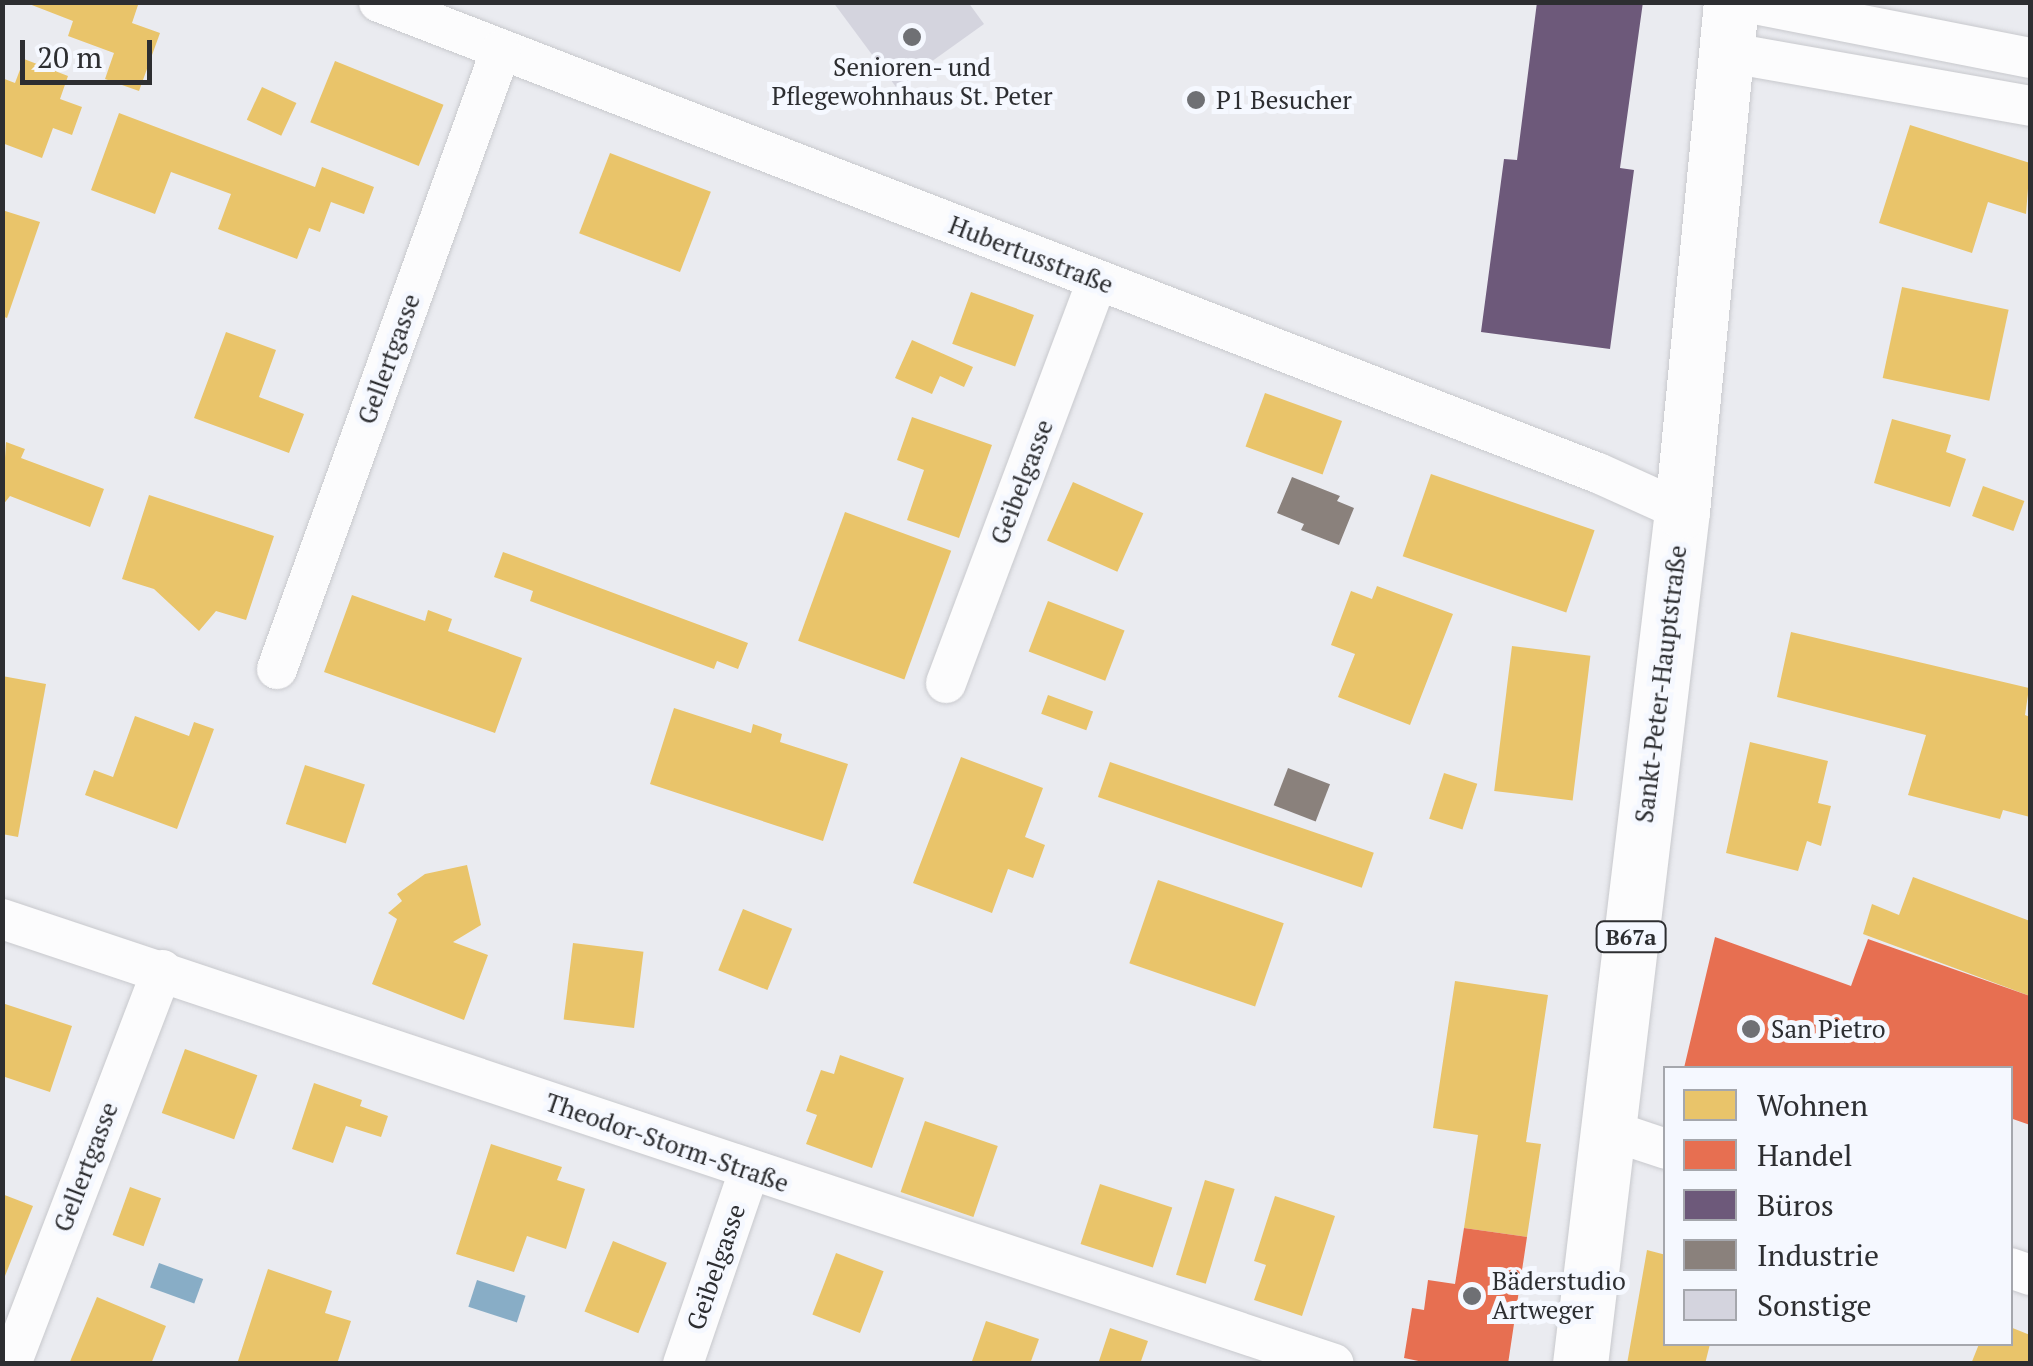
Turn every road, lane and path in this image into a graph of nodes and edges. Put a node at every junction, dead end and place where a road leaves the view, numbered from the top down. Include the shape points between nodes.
1 (379, 2) edge
2 (1745, 2) edge
3 (1728, 28) edge
4 (501, 50) junction
5 (2030, 58) edge
6 (2030, 106) edge
7 (1097, 282) junction
8 (1682, 510) junction
9 (278, 669) dead end
10 (946, 683) dead end
11 (2, 919) edge
12 (162, 970) junction
13 (1606, 1128) junction
14 (1663, 1148) edge
15 (749, 1171) junction
16 (10, 1364) edge
17 (683, 1364) edge
18 (1334, 1364) edge
19 (1580, 1364) edge

1 - 4 street, Hubertusstraße
2 - 5 street
3 - 6 street
3 - 8 main road, Sankt-Peter-Hauptstraße / B67a
4 - 7 street, Hubertusstraße
4 - 9 street, Gellertgasse
7 - 8 street, Hubertusstraße
7 - 10 street, Geibelgasse
8 - 13 main road, Sankt-Peter-Hauptstraße / B67a
11 - 12 street, Theodor-Storm-Straße
12 - 15 street, Theodor-Storm-Straße
12 - 16 street, Gellertgasse
13 - 14 street
13 - 19 main road, Sankt-Peter-Hauptstraße / B67a
15 - 17 street, Geibelgasse
15 - 18 street, Theodor-Storm-Straße

